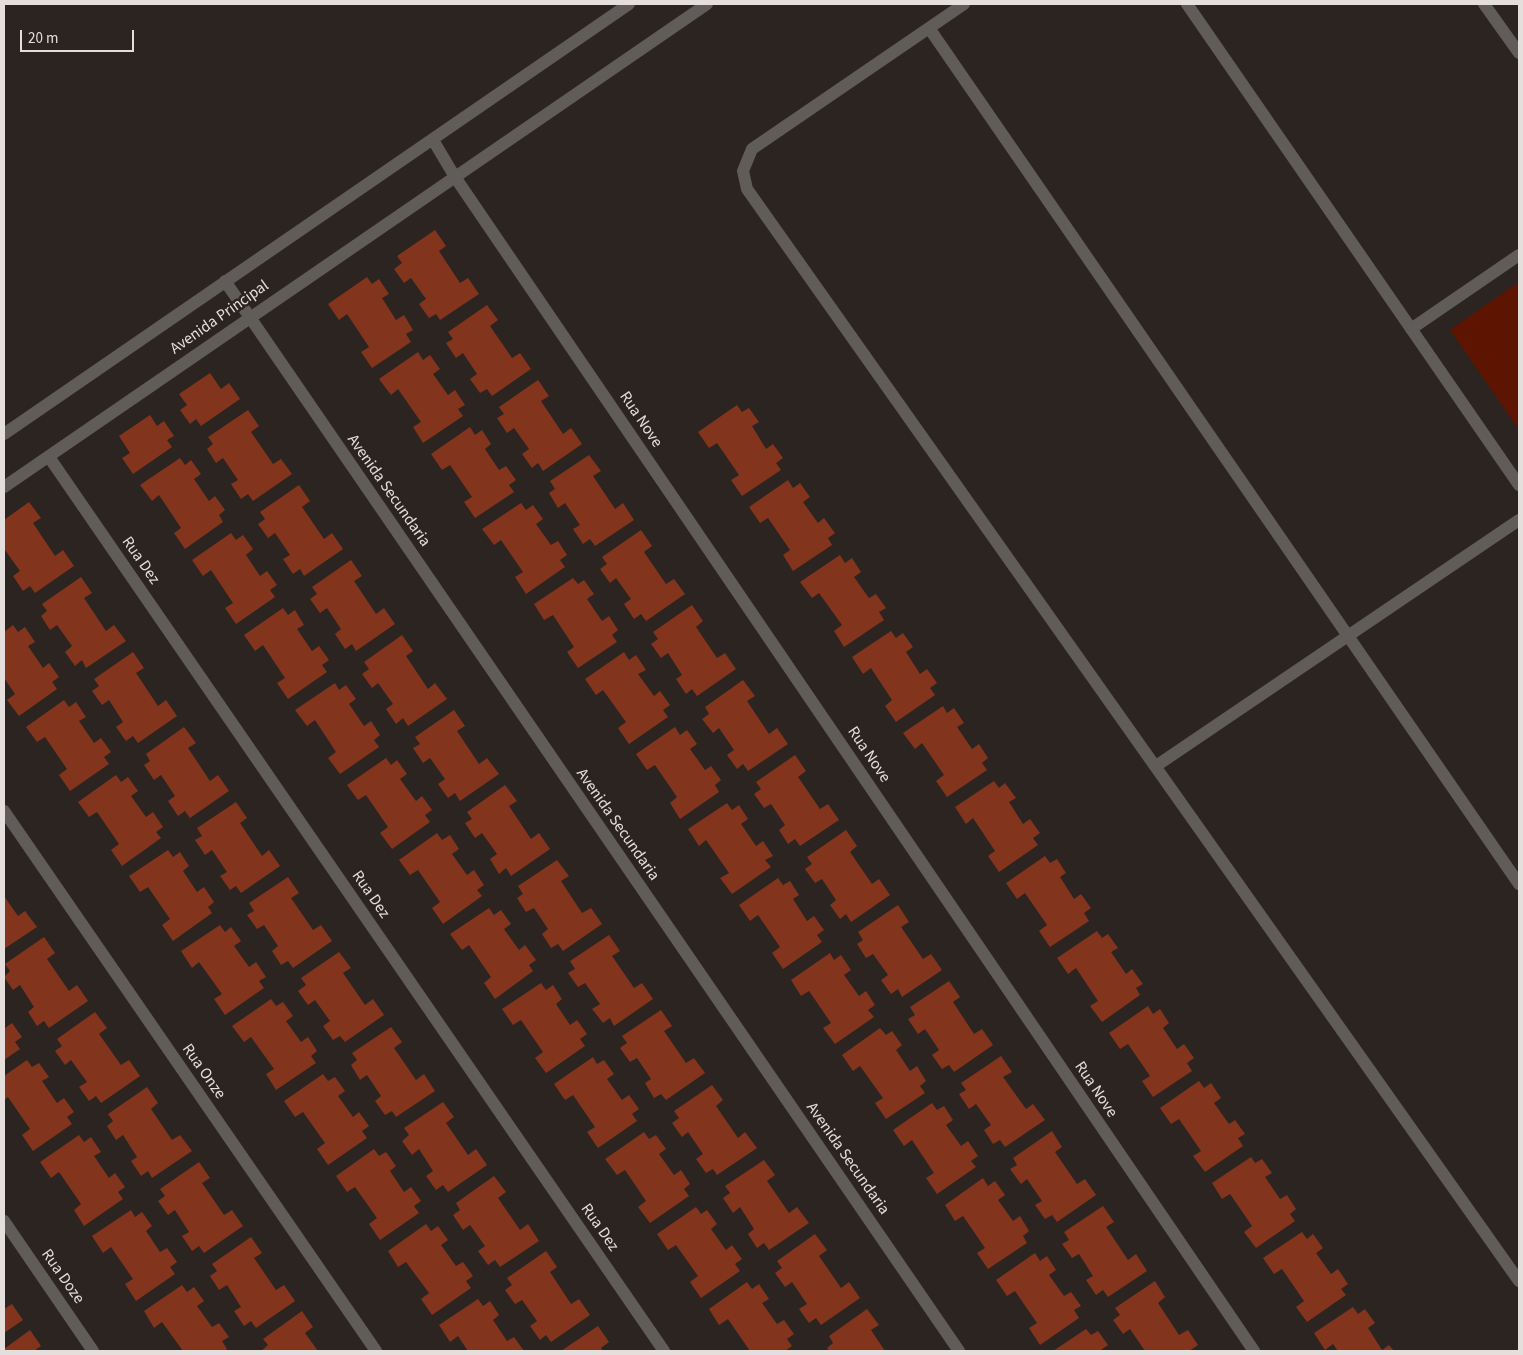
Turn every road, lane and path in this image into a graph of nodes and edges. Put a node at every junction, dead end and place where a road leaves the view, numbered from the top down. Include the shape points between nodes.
1 (629, 4) edge
2 (707, 4) edge
3 (964, 4) edge
4 (1187, 4) edge
5 (1484, 4) edge
6 (929, 28) junction
7 (1519, 53) edge
8 (432, 140) junction
9 (455, 177) junction
10 (1519, 255) edge
11 (225, 281) junction
12 (249, 318) junction
13 (1411, 329) junction
14 (4, 434) edge
15 (49, 457) junction
16 (1519, 485) edge
17 (4, 487) edge
18 (1519, 520) edge
19 (1348, 636) junction
20 (1156, 766) junction
21 (4, 811) edge
22 (1519, 884) edge
23 (4, 1221) edge
24 (1519, 1281) edge
25 (93, 1351) edge
26 (376, 1351) edge
27 (664, 1351) edge
28 (959, 1351) edge
29 (1254, 1351) edge

1 - 8 street, Avenida Principal
2 - 9 street, Avenida Principal
3 - 6 street
4 - 13 street
5 - 7 street
6 - 19 street
6 - 20 street via 752,150 743,171 747,188
8 - 9 street, Rua Nove
8 - 11 street, Avenida Principal
9 - 12 street, Avenida Principal
9 - 29 street, Rua Nove
10 - 13 street
11 - 12 street, Avenida Secundaria
11 - 14 street, Avenida Principal
12 - 15 street, Avenida Principal
12 - 28 street, Avenida Secundaria
13 - 16 street
15 - 17 street, Avenida Principal
15 - 27 street, Rua Dez
18 - 19 street
19 - 20 street
19 - 22 street
20 - 24 street
21 - 26 street, Rua Onze
23 - 25 street, Rua Doze

